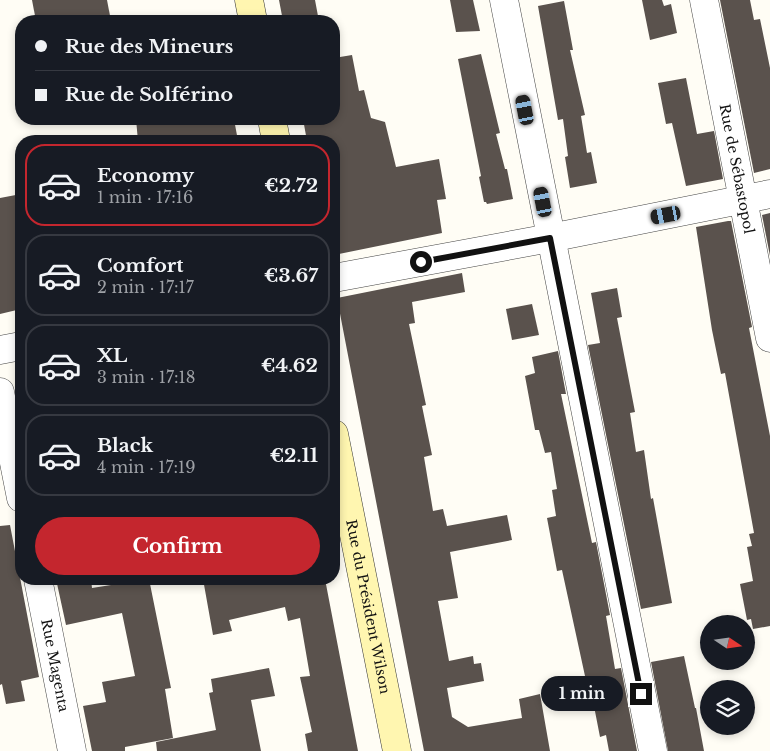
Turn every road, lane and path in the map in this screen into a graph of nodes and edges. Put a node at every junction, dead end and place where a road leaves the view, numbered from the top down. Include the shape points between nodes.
1 (249, 0) edge
2 (504, 0) edge
3 (704, 0) edge
4 (252, 15) edge
5 (770, 194) edge
6 (743, 200) junction
7 (550, 238) junction
8 (340, 277) edge
9 (770, 338) edge
10 (15, 347) edge
11 (0, 350) edge
12 (0, 392) edge
13 (340, 464) edge
14 (15, 468) edge
15 (39, 585) edge
16 (72, 751) edge
17 (397, 751) edge
18 (653, 751) edge

1 - 4 main road
2 - 7 street
3 - 6 street, Rue de Sébastopol
5 - 6 street
6 - 7 street
6 - 9 street, Rue de Sébastopol
7 - 8 street
7 - 18 street
10 - 11 street
12 - 14 street
13 - 17 main road, Rue du Président Wilson
15 - 16 street, Rue Magenta

